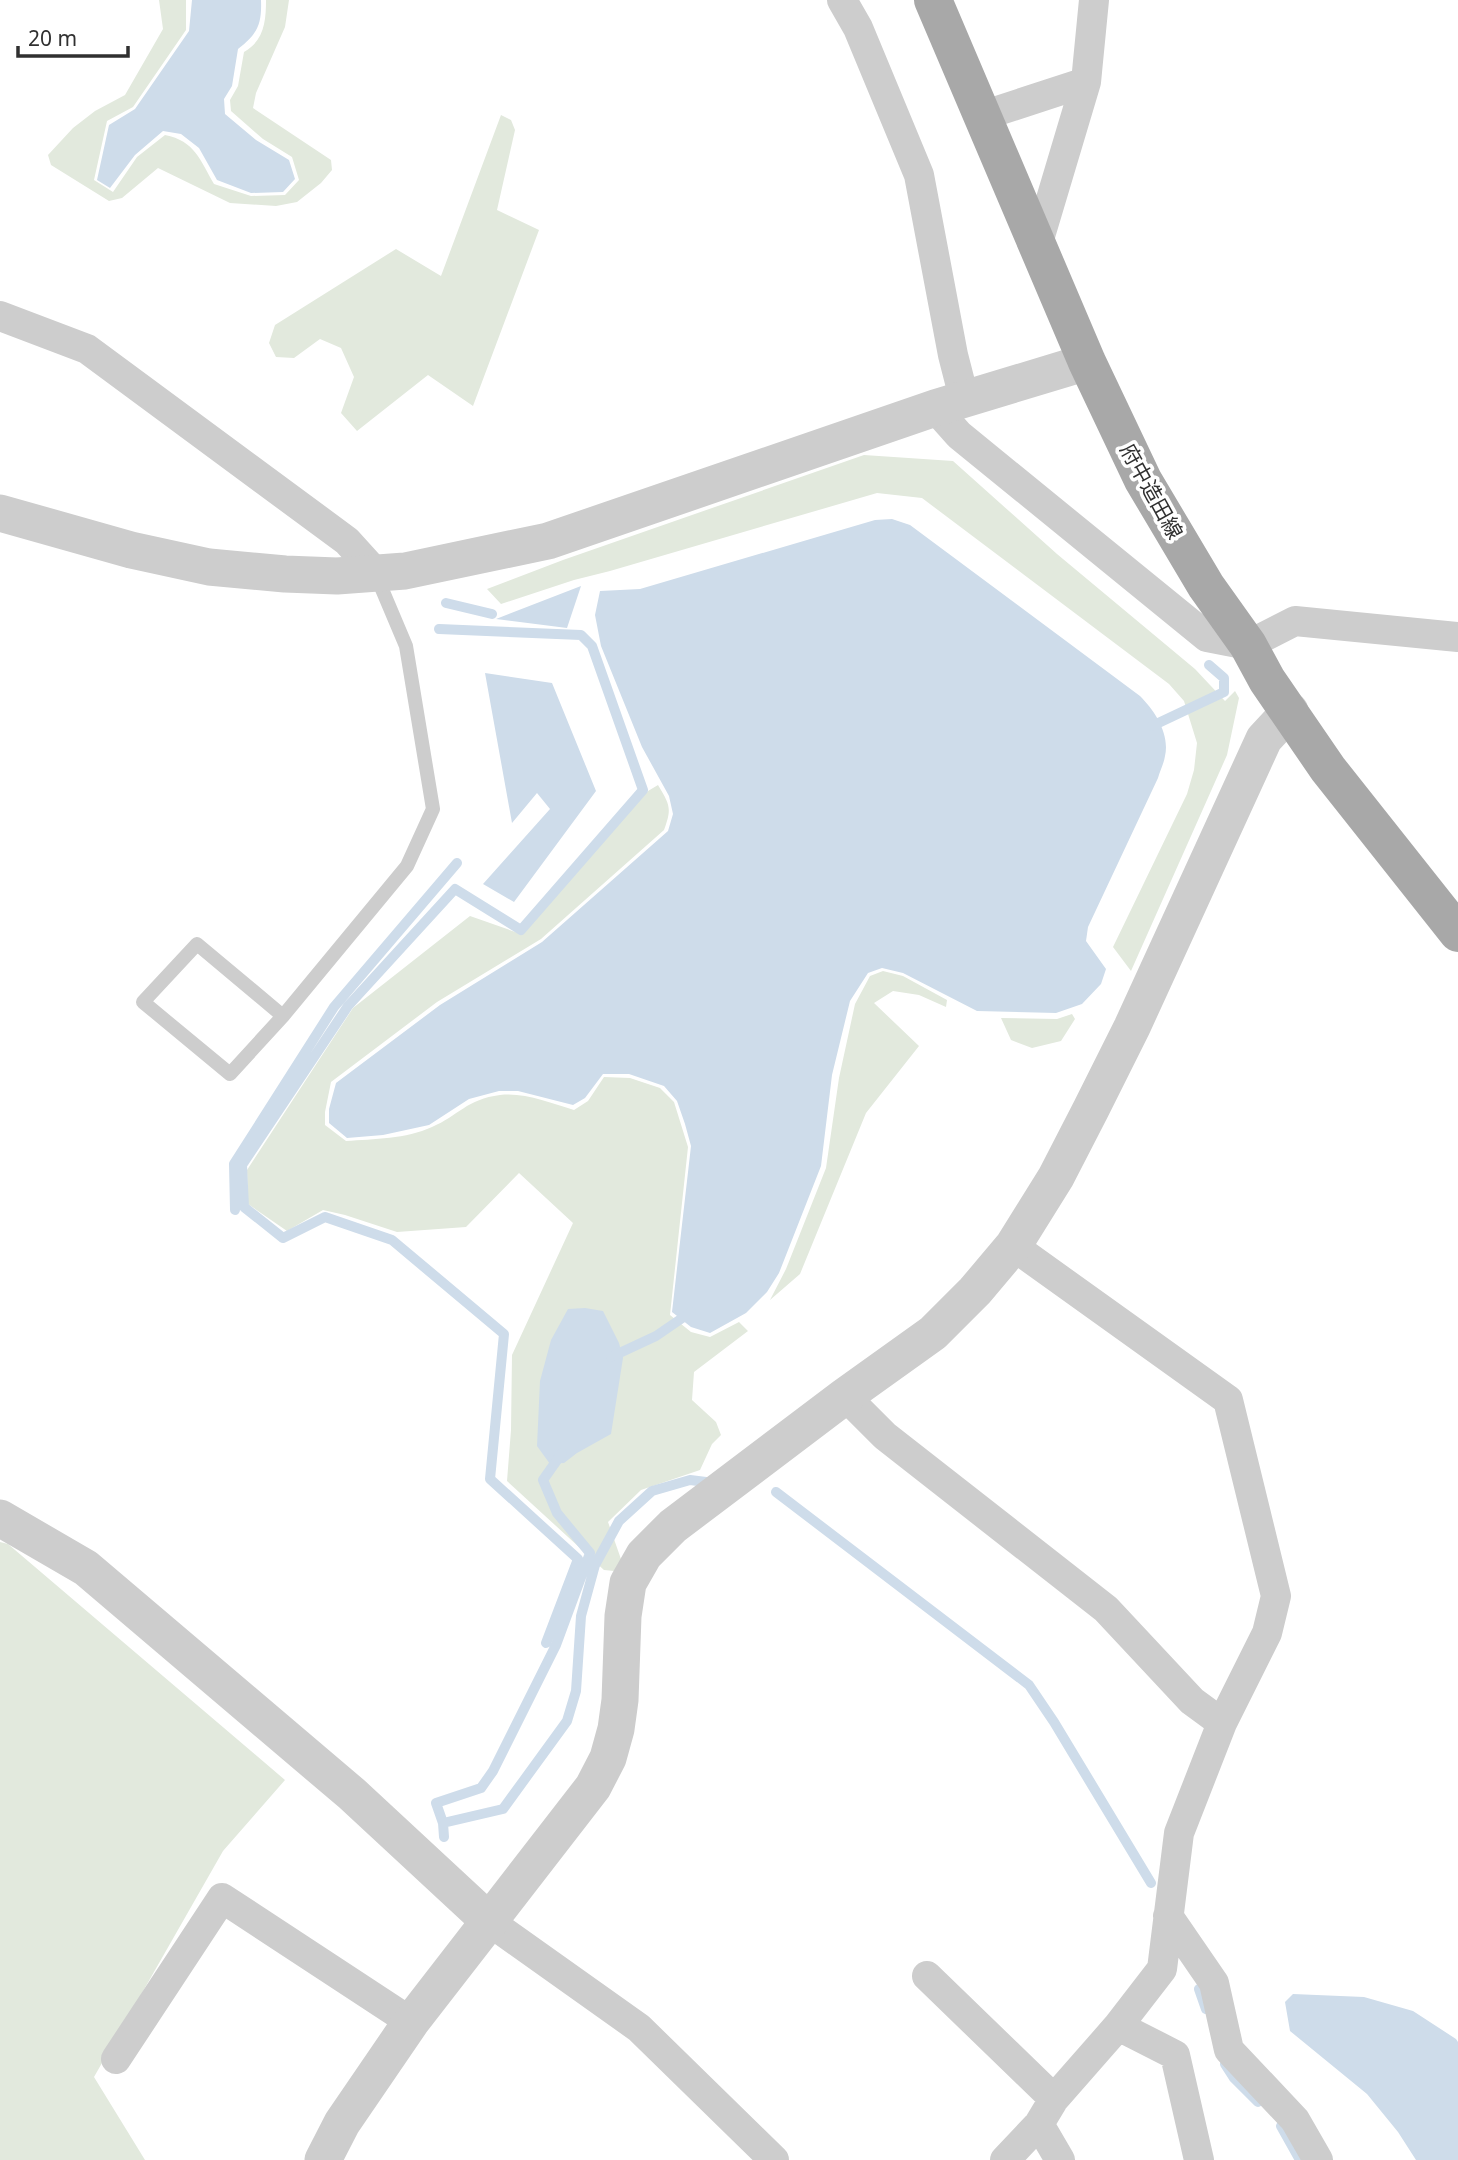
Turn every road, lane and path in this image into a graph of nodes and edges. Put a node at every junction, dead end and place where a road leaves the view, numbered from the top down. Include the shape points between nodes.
1 (842, 0) edge
2 (933, 0) edge
3 (1094, 0) edge
4 (1086, 82) junction
5 (982, 116) junction
6 (1037, 246) junction
7 (0, 316) edge
8 (1087, 362) junction
9 (950, 403) junction
10 (0, 513) edge
11 (376, 573) junction
12 (1458, 637) edge
13 (1248, 645) junction
14 (1290, 711) junction
15 (1458, 933) edge
16 (283, 1016) junction
17 (1013, 1246) junction
18 (845, 1396) junction
19 (0, 1518) edge
20 (1222, 1724) junction
21 (1168, 1916) junction
22 (491, 1922) junction
23 (927, 1976) dead end
24 (411, 2022) junction
25 (1118, 2026) junction
26 (116, 2059) dead end
27 (1054, 2099) junction
28 (1039, 2124) junction
29 (328, 2158) edge
30 (774, 2160) edge
31 (1005, 2160) edge
32 (1059, 2160) edge
33 (1199, 2160) edge
34 (1318, 2160) edge

1 - 9 street via 919,175 953,355
2 - 5 main road, 府中造田線
3 - 4 street
4 - 5 street
4 - 6 street
5 - 6 main road, 府中造田線
6 - 8 main road, 府中造田線
7 - 11 street via 87,349 347,541
8 - 9 street
8 - 13 main road, 府中造田線 via 1143,480 1206,586
9 - 11 street via 548,541
9 - 13 street via 959,435 1207,637
10 - 11 street via 209,567 338,576
11 - 16 lane via 406,646 433,809 407,866
12 - 13 street via 1295,621
13 - 14 main road, 府中造田線
14 - 15 main road, 府中造田線 via 1328,769
14 - 17 street via 1264,739 1132,1027 1056,1177
16 - 16 lane via 230,1074 143,1002 197,944
17 - 18 street via 933,1333
17 - 20 street via 1228,1400 1276,1596 1267,1633
18 - 20 street via 885,1436 1105,1609 1192,1701
18 - 22 street via 673,1527 644,1555 628,1583 622,1616 620,1700 608,1758 593,1787
19 - 22 street via 86,1568 352,1794
20 - 21 street via 1179,1833
21 - 25 street via 1162,1969
21 - 34 street via 1214,1983 1229,2050 1294,2120
22 - 24 street
22 - 30 street via 639,2028
23 - 27 street
24 - 26 street via 222,1898
24 - 29 street via 342,2123
25 - 27 street
25 - 33 street via 1175,2055
27 - 28 street
28 - 31 street
28 - 32 street

